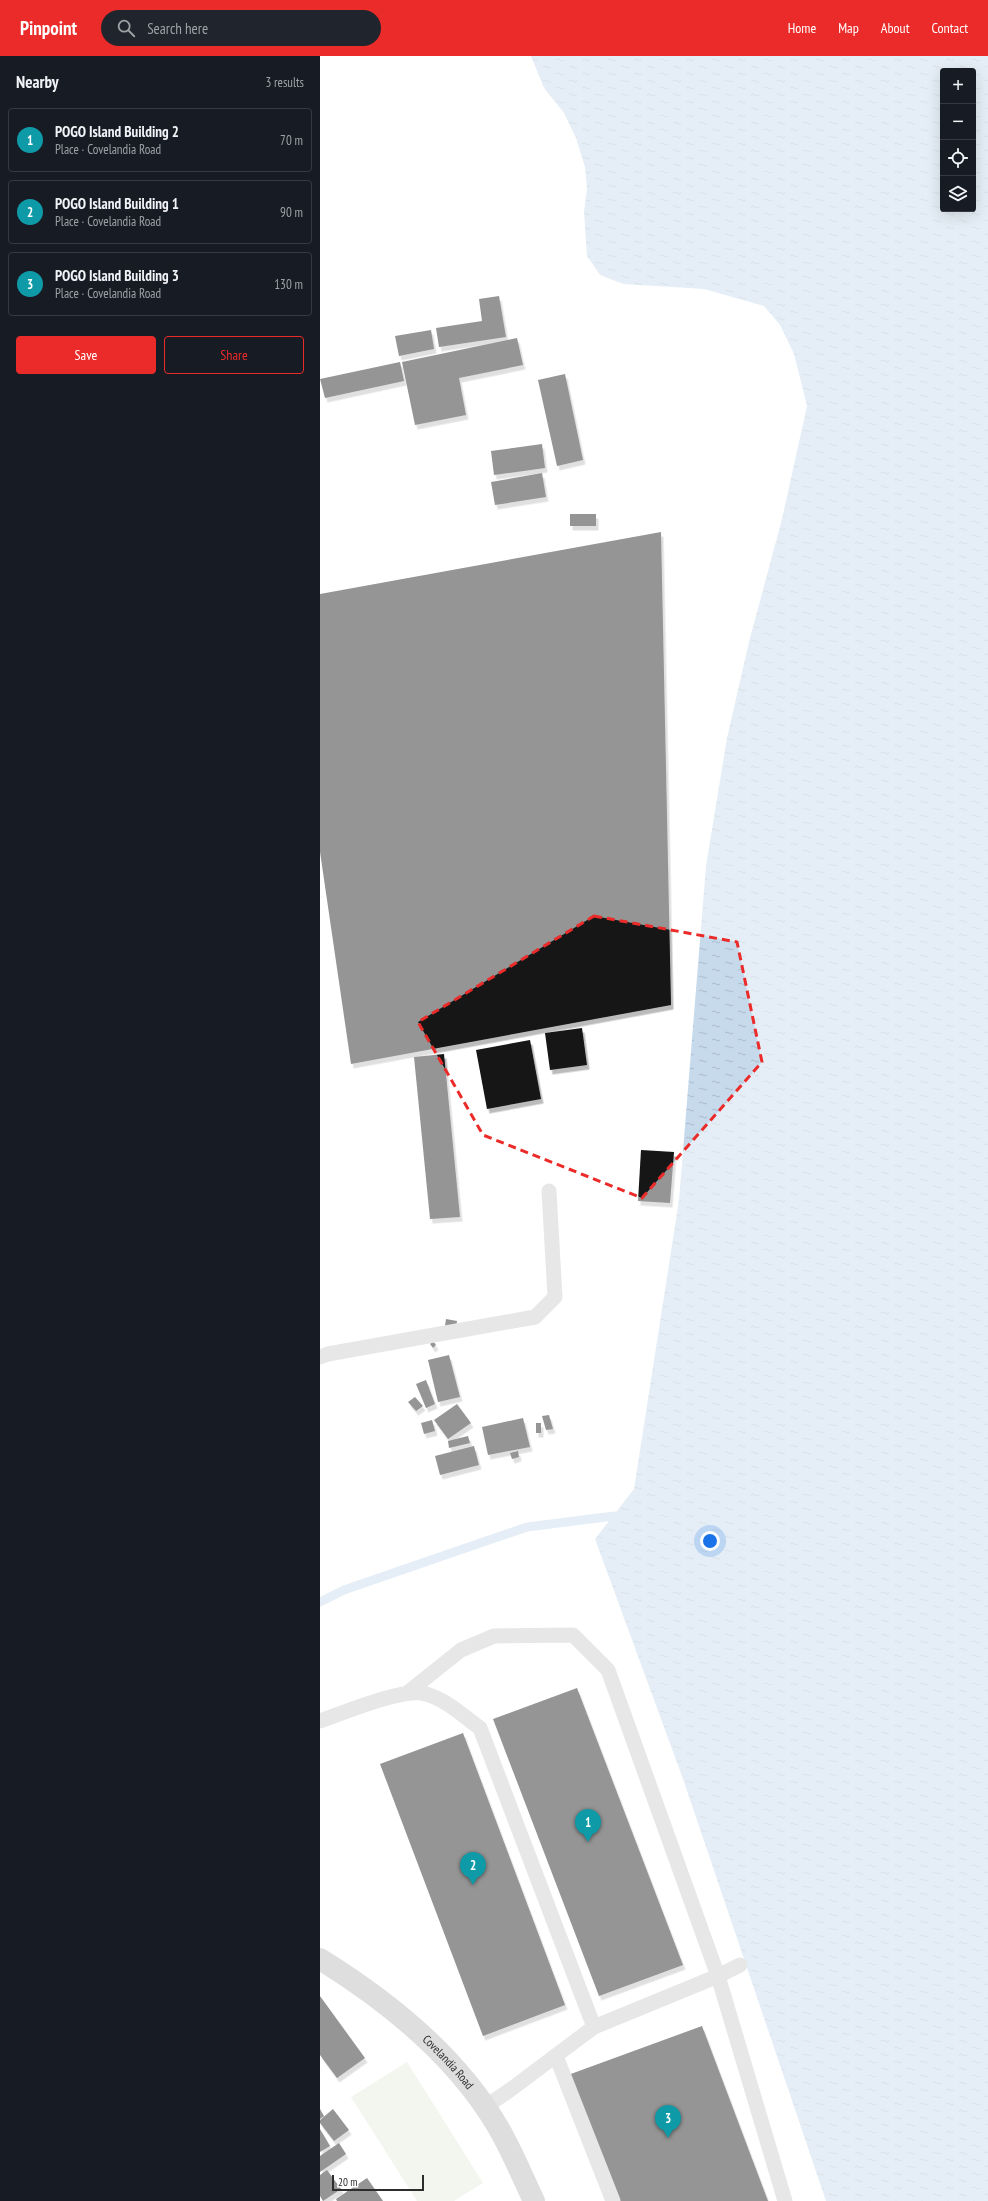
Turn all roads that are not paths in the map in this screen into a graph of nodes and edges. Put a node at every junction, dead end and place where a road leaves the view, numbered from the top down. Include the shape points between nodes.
1 (549, 1191) dead end
2 (320, 1357) edge
3 (407, 1693) junction
4 (320, 1721) edge
5 (320, 1959) edge
6 (740, 1965) dead end
7 (718, 1976) junction
8 (594, 2026) junction
9 (556, 2056) junction
10 (485, 2107) junction
11 (534, 2201) edge
12 (613, 2201) edge
13 (785, 2201) edge

1 - 2 lane via 555,1297 534,1317 341,1351
3 - 4 lane
3 - 7 lane via 461,1650 494,1636 572,1635 608,1670
3 - 8 lane via 425,1693 446,1702 480,1728
5 - 10 main road, Covelandia Road via 367,1990 419,2034 459,2073
6 - 7 lane
7 - 8 lane
7 - 13 lane
8 - 9 lane
9 - 10 lane
9 - 12 lane
10 - 11 main road, Covelandia Road via 508,2145

